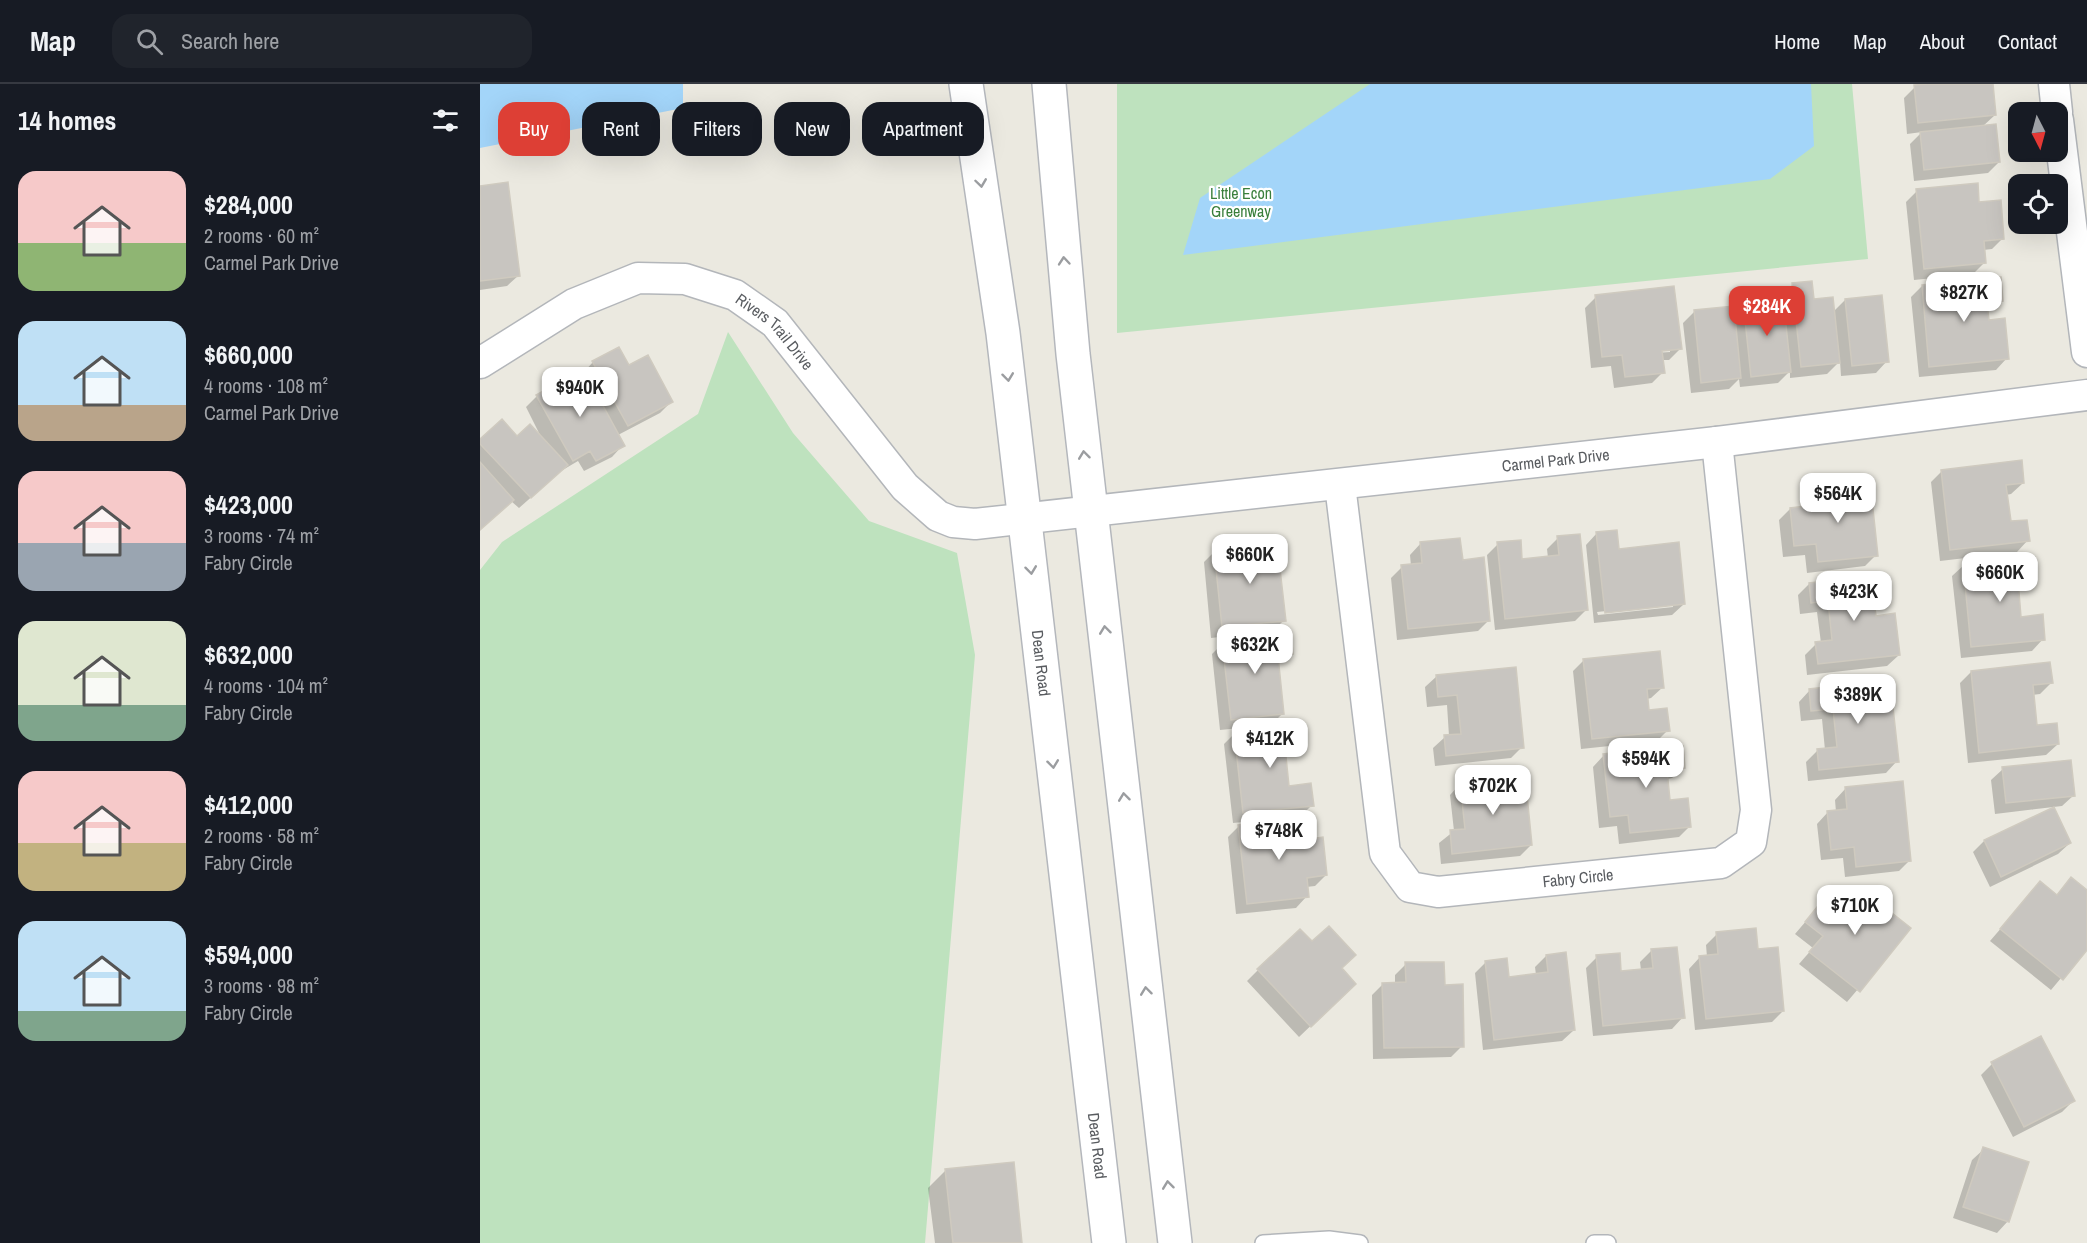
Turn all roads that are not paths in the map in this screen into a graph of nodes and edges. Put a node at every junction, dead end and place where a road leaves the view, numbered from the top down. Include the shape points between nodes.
1 (966, 84) edge
2 (1049, 84) edge
3 (2054, 84) edge
4 (2056, 102) edge
5 (2063, 162) edge
6 (2087, 352) edge
7 (480, 363) edge
8 (2087, 395) edge
9 (1718, 442) junction
10 (1340, 484) junction
11 (1091, 513) junction
12 (1025, 520) junction
13 (1109, 1243) edge
14 (1175, 1243) edge
15 (1263, 1243) edge
16 (1360, 1243) edge
17 (1594, 1243) edge
18 (1608, 1243) edge

1 -> 12 main road, Dean Road via 1003,333
11 -> 2 main road via 1072,354
3 - 4 street
5 - 6 street
7 - 12 street, Rivers Trail Drive via 574,304 638,278 685,279 735,295 775,323 905,488 938,516 975,524
8 - 9 street, Carmel Park Drive
9 - 10 street, Carmel Park Drive
9 - 10 street, Fabry Circle via 1756,810 1751,842 1721,863 1438,892 1410,887 1385,853
10 - 11 street, Carmel Park Drive
11 - 12 street, Carmel Park Drive
14 -> 11 main road
12 -> 13 main road, Dean Road
15 - 16 lane via 1329,1239
17 - 18 lane

